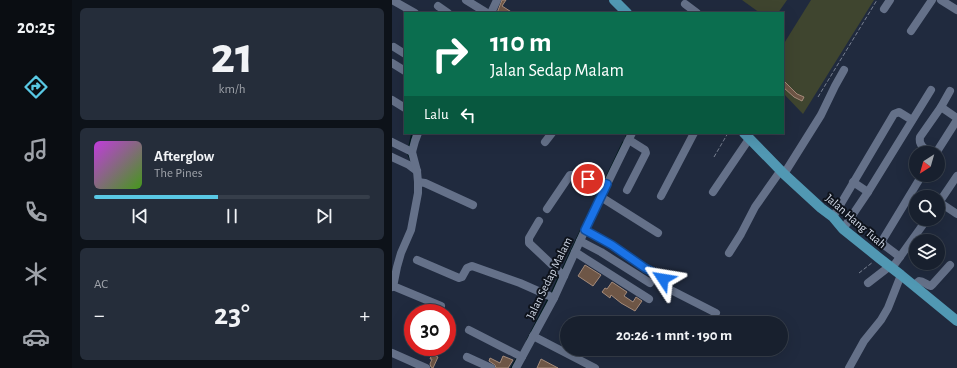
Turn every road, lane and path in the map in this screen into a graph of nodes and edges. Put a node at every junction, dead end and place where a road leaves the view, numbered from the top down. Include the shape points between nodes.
1 (392, 0) edge
2 (466, 0) edge
3 (497, 0) edge
4 (877, 0) edge
5 (890, 0) edge
6 (932, 0) edge
7 (941, 0) edge
8 (617, 1) edge
9 (686, 2) edge
10 (438, 6) dead end
11 (884, 9) dead end
12 (957, 10) edge
13 (413, 12) edge
14 (447, 12) edge
15 (486, 12) edge
16 (489, 12) edge
17 (626, 12) edge
18 (682, 12) edge
19 (696, 12) edge
20 (911, 31) dead end
21 (394, 47) dead end
22 (404, 53) edge
23 (392, 63) edge
24 (404, 70) edge
25 (844, 70) dead end
26 (931, 90) dead end
27 (950, 91) dead end
28 (818, 97) dead end
29 (392, 100) edge
30 (404, 107) edge
31 (941, 107) junction
32 (957, 119) edge
33 (912, 120) junction
34 (418, 134) edge
35 (551, 134) edge
36 (693, 134) edge
37 (727, 134) edge
38 (746, 136) edge
39 (630, 137) edge
40 (392, 142) edge
41 (545, 142) dead end
42 (922, 146) edge
43 (940, 146) edge
44 (409, 150) junction
45 (392, 157) edge
46 (714, 157) dead end
47 (413, 168) junction
48 (783, 172) junction
49 (957, 176) edge
50 (418, 182) junction
51 (853, 182) junction
52 (918, 182) edge
53 (604, 184) junction
54 (627, 190) dead end
55 (713, 192) dead end
56 (868, 192) junction
57 (945, 194) edge
58 (661, 196) dead end
59 (601, 197) junction
60 (473, 205) dead end
61 (945, 207) edge
62 (547, 209) dead end
63 (957, 214) edge
64 (833, 217) junction
65 (539, 221) dead end
66 (922, 226) edge
67 (844, 228) junction
68 (585, 230) junction
69 (658, 233) dead end
70 (580, 241) junction
71 (575, 252) junction
72 (729, 253) dead end
73 (900, 257) junction
74 (879, 258) junction
75 (417, 260) dead end
76 (950, 264) dead end
77 (891, 267) junction
78 (561, 273) junction
79 (860, 273) dead end
80 (901, 275) junction
81 (650, 283) dead end
82 (868, 283) dead end
83 (914, 285) junction
84 (392, 286) edge
85 (551, 296) junction
86 (649, 299) dead end
87 (436, 304) edge
88 (716, 313) dead end
89 (957, 321) edge
90 (468, 330) dead end
91 (533, 336) junction
92 (392, 353) edge
93 (519, 355) junction
94 (467, 357) dead end
95 (426, 368) edge
96 (491, 368) edge
97 (516, 368) edge
98 (595, 368) edge
99 (849, 368) edge

1 - 13 street
2 - 15 street
3 - 16 street
4 - 28 path
5 - 11 street
6 - 20 street
7 - 12 street
8 - 17 main road
9 - 18 street
9 - 19 street
10 - 14 street
21 - 22 street
23 - 24 street
25 - 48 street via 821,115
26 - 33 street
27 - 31 street
29 - 30 street
31 - 32 street
31 - 42 street via 920,137
32 - 43 street
33 - 51 street via 899,112 894,114
33 - 56 street
34 - 44 street
35 - 41 street
36 - 58 street
37 - 46 path
38 - 48 main road, Jalan Hang Tuah
38 - 55 street
39 - 53 street, Jalan Sedap Malam
39 - 54 street via 646,153
40 - 44 street
44 - 47 street
45 - 47 street
47 - 50 street
48 - 64 main road, Jalan Hang Tuah
48 - 72 street via 755,207
49 - 57 street
50 - 60 street
50 - 84 street via 411,230 401,253
51 - 56 street
51 - 64 street
52 - 73 street via 882,241
53 - 59 street, Jalan Sedap Malam
53 - 62 street via 570,175
56 - 67 street
59 - 68 street, Jalan Sedap Malam
59 - 69 street
61 - 63 street
64 - 67 main road, Jalan Hang Tuah
65 - 78 street via 529,238 530,243
66 - 73 street
67 - 74 main road, Jalan Hang Tuah
68 - 70 street, Jalan Sedap Malam
68 - 88 street via 662,277 661,284 665,287
70 - 71 street, Jalan Sedap Malam
70 - 81 street
71 - 78 street, Jalan Sedap Malam
71 - 86 street
73 - 77 street
74 - 77 main road, Jalan Hang Tuah
74 - 79 path
75 - 85 street via 459,278 472,266
76 - 83 street via 930,286 921,281
77 - 80 main road, Jalan Hang Tuah
77 - 82 street
78 - 85 street, Jalan Sedap Malam
80 - 83 main road, Jalan Hang Tuah
80 - 99 street via 888,308 864,341
83 - 89 main road, Jalan Hang Tuah
84 - 87 street
85 - 91 street, Jalan Sedap Malam
90 - 93 street
91 - 93 street, Jalan Sedap Malam
91 - 98 street
92 - 95 street
93 - 97 street, Jalan Sedap Malam
94 - 96 street

